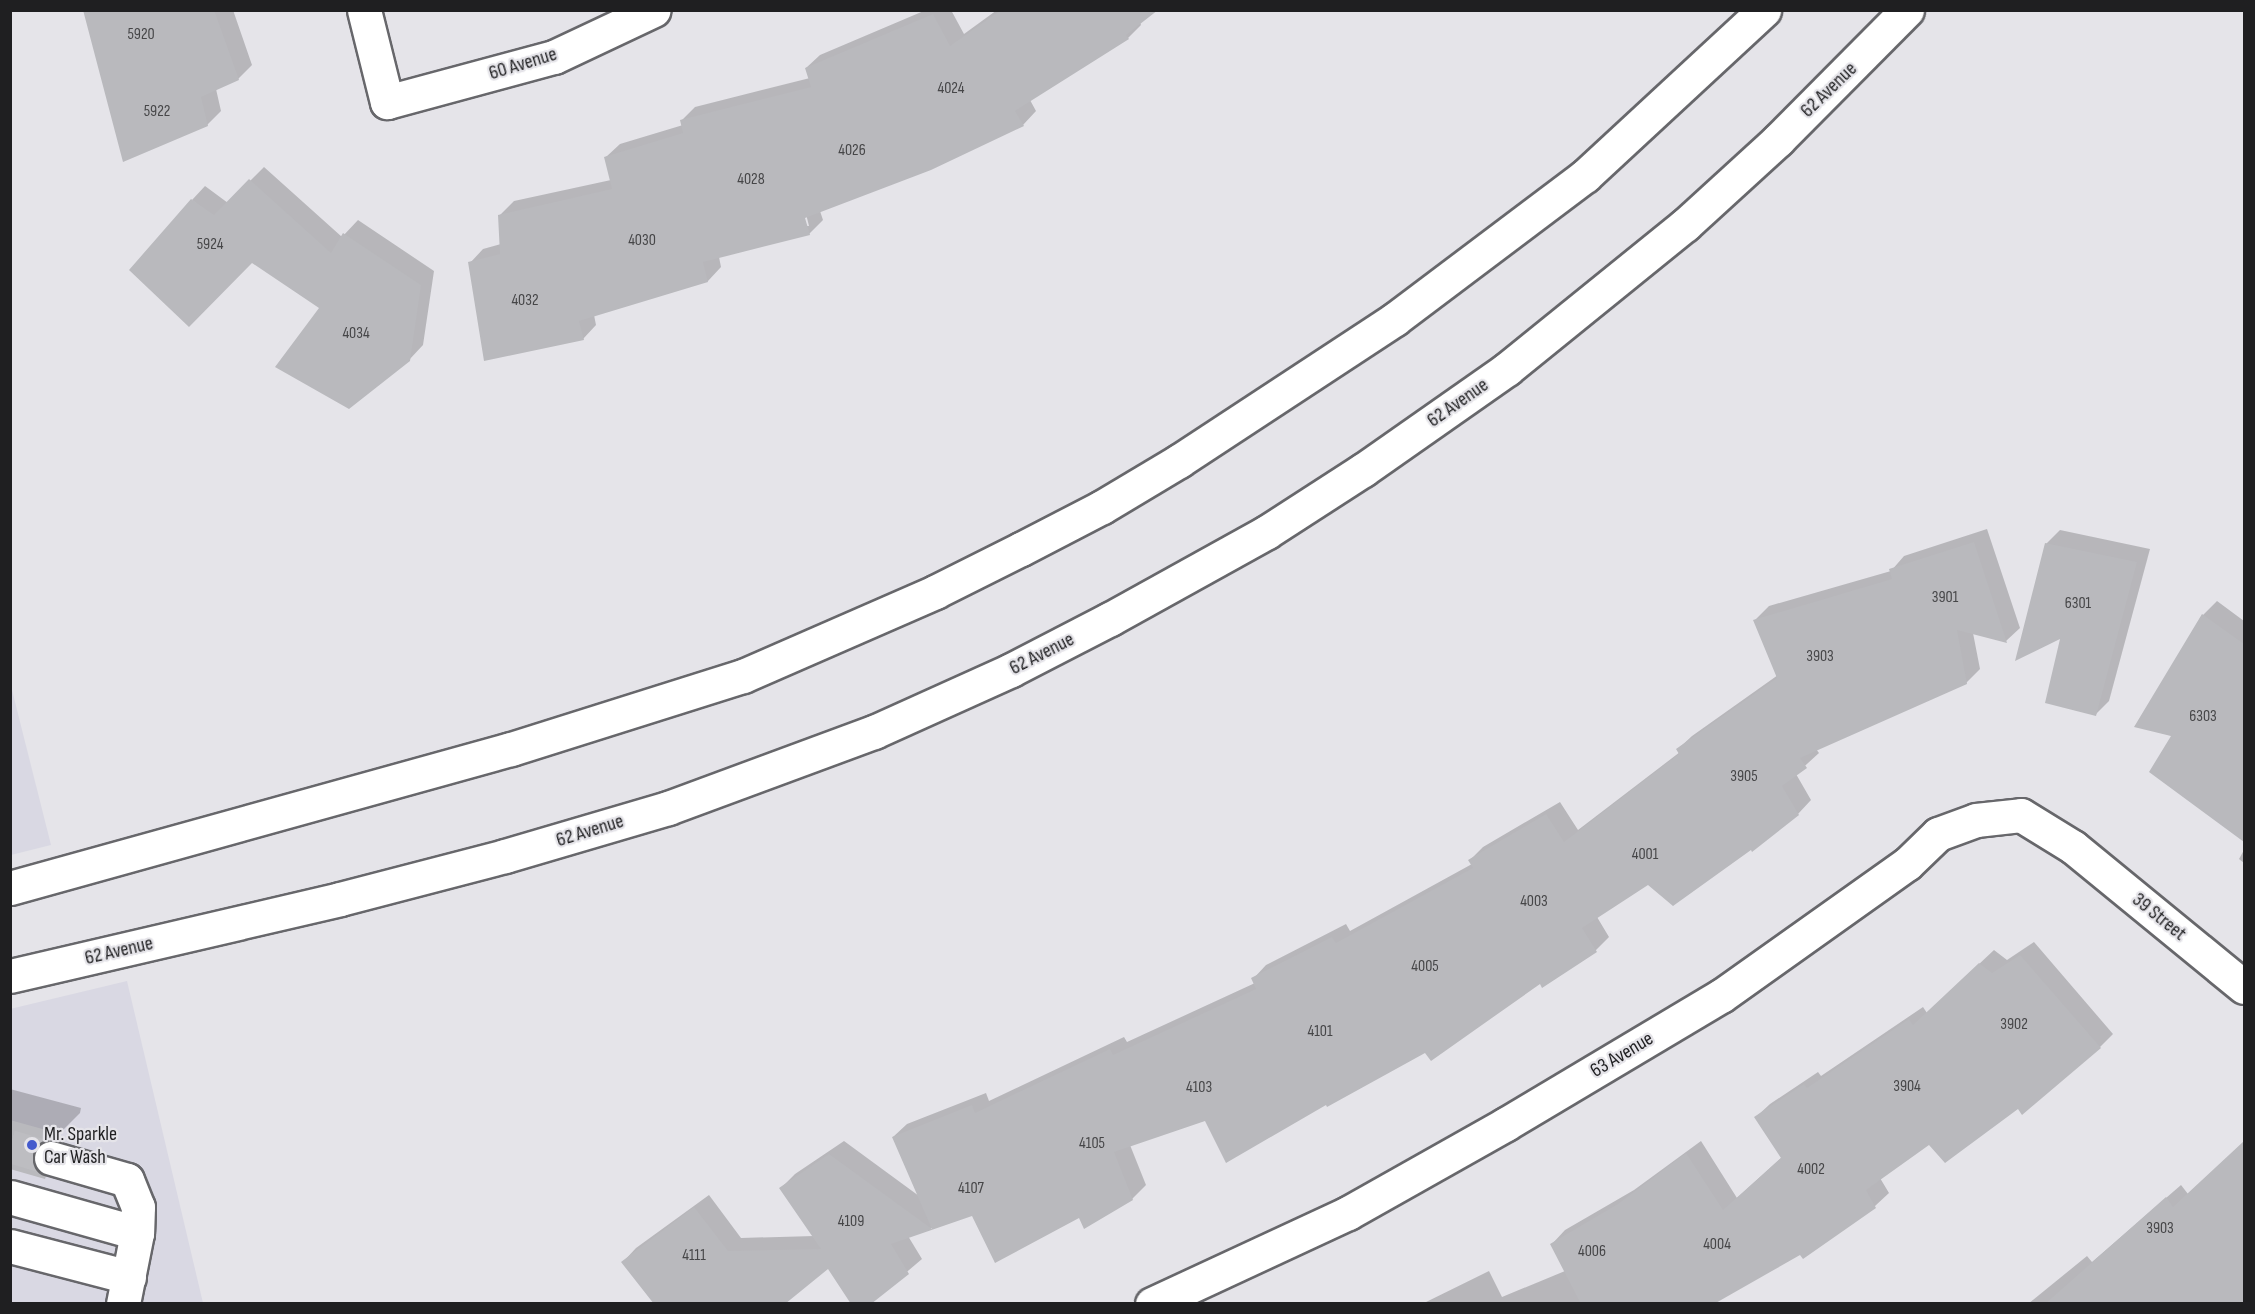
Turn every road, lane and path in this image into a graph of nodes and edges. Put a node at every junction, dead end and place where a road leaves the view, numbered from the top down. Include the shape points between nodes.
1 (364, 10) edge
2 (654, 10) edge
3 (1764, 10) edge
4 (1907, 10) edge
5 (2073, 847) joint
6 (10, 888) edge
7 (10, 976) edge
8 (2244, 987) edge
9 (51, 1158) tunnel mouth
10 (10, 1197) edge
11 (137, 1233) junction
12 (10, 1245) edge
13 (126, 1290) edge
14 (1152, 1304) edge

1 - 2 main road, 60 Avenue via 387,102 554,57
3 - 6 main road via 1585,176 1395,319 1179,461 1102,507 982,569 732,680 511,749
4 - 7 main road, 62 Avenue via 1778,140 1685,225 1507,369 1267,532 1011,670 874,732 657,811 340,899
5 - 8 main road, 39 Street
5 - 14 main road, 63 Avenue via 2021,815 1976,819 1938,834 1907,864 1720,996 1506,1124 1348,1213
9 - 11 main road via 127,1179 138,1207
10 - 11 main road
11 - 13 main road
12 - 13 main road

